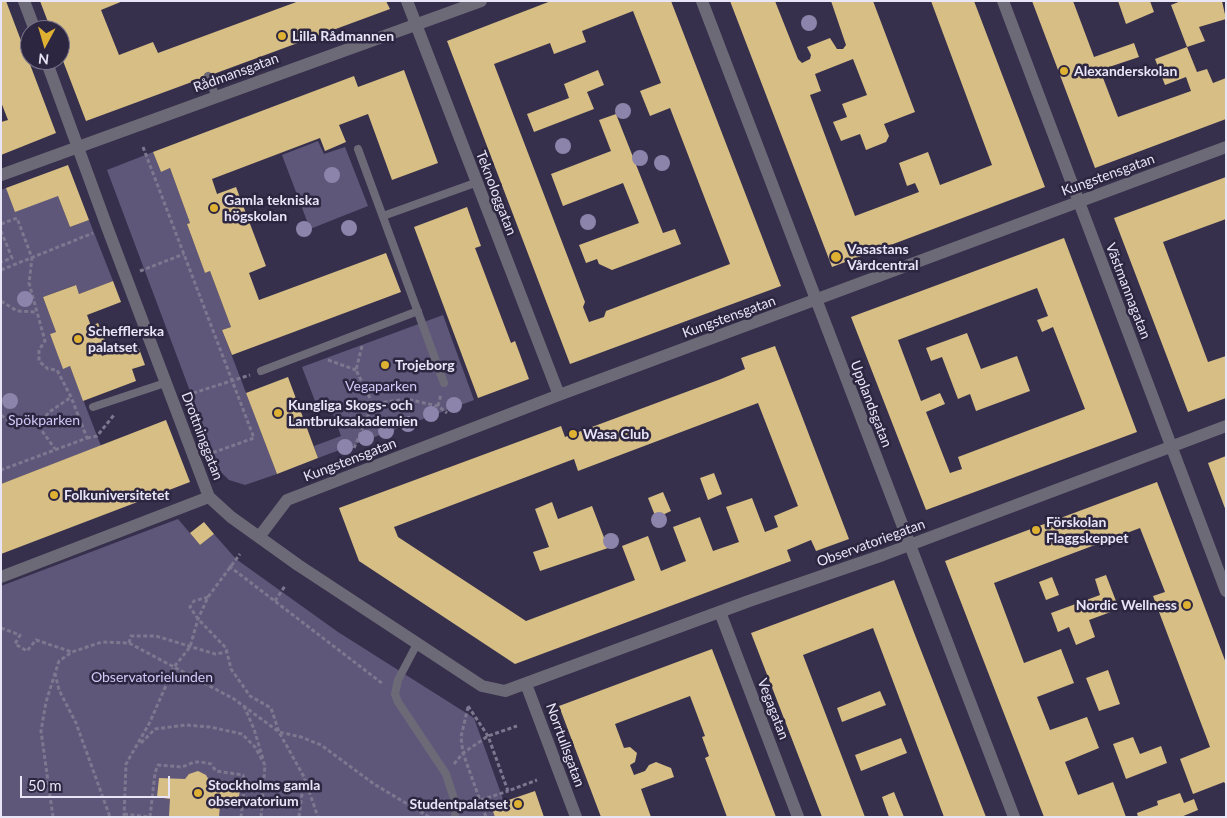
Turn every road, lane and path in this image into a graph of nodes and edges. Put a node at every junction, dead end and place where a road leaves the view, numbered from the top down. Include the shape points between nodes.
1 (24, 1) edge
2 (407, 1) edge
3 (481, 1) edge
4 (702, 1) edge
5 (1003, 1) edge
6 (31, 20) edge
7 (416, 25) junction
8 (50, 70) edge
9 (208, 76) dead end
10 (216, 97) junction
11 (79, 146) junction
12 (143, 147) dead end
13 (1226, 147) edge
14 (358, 149) dead end
15 (1, 175) edge
16 (475, 183) junction
17 (1079, 202) junction
18 (383, 216) junction
19 (1, 224) edge
20 (107, 228) junction
21 (1, 231) edge
22 (184, 254) junction
23 (32, 258) junction
24 (1, 262) edge
25 (1, 270) edge
26 (125, 276) junction
27 (815, 300) junction
28 (1, 301) edge
29 (418, 311) junction
30 (36, 312) junction
31 (366, 331) junction
32 (308, 354) junction
33 (356, 370) junction
34 (261, 371) joint
35 (233, 379) junction
36 (165, 383) junction
37 (444, 383) dead end
38 (131, 394) junction
39 (559, 395) junction
40 (71, 397) junction
41 (172, 400) junction
42 (373, 404) junction
43 (93, 407) dead end
44 (447, 413) dead end
45 (1, 415) edge
46 (1226, 426) edge
47 (40, 428) junction
48 (87, 438) junction
49 (354, 448) dead end
50 (1171, 448) junction
51 (55, 449) junction
52 (195, 459) junction
53 (1, 470) edge
54 (209, 497) junction
55 (259, 538) junction
56 (910, 546) junction
57 (240, 554) dead end
58 (229, 566) junction
59 (1, 577) edge
60 (285, 586) dead end
61 (1226, 591) edge
62 (208, 597) junction
63 (275, 600) junction
64 (720, 612) junction
65 (198, 619) junction
66 (1, 628) edge
67 (418, 642) junction
68 (129, 643) junction
69 (190, 647) junction
70 (72, 652) junction
71 (227, 652) junction
72 (174, 667) junction
73 (55, 672) junction
74 (526, 684) junction
75 (395, 694) junction
76 (244, 706) junction
77 (517, 726) dead end
78 (280, 732) junction
79 (488, 736) junction
80 (138, 746) junction
81 (463, 753) junction
82 (265, 765) junction
83 (304, 777) junction
84 (537, 780) dead end
85 (508, 791) junction
86 (481, 800) junction
87 (124, 815) edge
88 (53, 817) edge
89 (110, 817) edge
90 (150, 817) edge
91 (241, 817) edge
92 (261, 817) edge
93 (299, 817) edge
94 (318, 817) edge
95 (429, 817) edge
96 (455, 817) edge
97 (486, 817) edge
98 (576, 817) edge
99 (798, 817) edge
100 (1014, 817) edge

1 - 6 street
2 - 7 street, Teknologgatan
3 - 7 street, Rådmansgatan
4 - 27 street, Upplandsgatan
5 - 17 street, Västmannagatan
7 - 10 street, Rådmansgatan
7 - 16 street, Teknologgatan
8 - 11 street, Drottninggatan
9 - 10 lane
10 - 11 street, Rådmansgatan
11 - 15 street, Rådmansgatan
11 - 20 street, Drottninggatan
12 - 22 path
13 - 17 street, Kungstensgatan
14 - 18 lane
16 - 18 lane
16 - 39 street, Teknologgatan
17 - 27 street, Kungstensgatan
17 - 50 street, Västmannagatan
18 - 29 lane
19 - 23 path via 17,218
20 - 23 path
20 - 26 street, Drottninggatan
21 - 24 path via 12,258
22 - 26 path
22 - 35 path
23 - 25 path
23 - 30 path via 29,283
26 - 36 street, Drottninggatan
27 - 39 street, Kungstensgatan
27 - 56 street, Upplandsgatan
28 - 30 path via 17,311
29 - 31 lane
29 - 37 lane
30 - 40 path via 45,341 39,350 39,361 48,369 58,370
31 - 32 lane
31 - 33 path
32 - 33 path
32 - 34 lane
33 - 42 path
34 - 35 path
35 - 41 path
35 - 52 path via 254,438
36 - 38 lane
36 - 41 street, Drottninggatan
38 - 43 lane
38 - 48 path via 96,436
39 - 55 street, Kungstensgatan via 287,500
40 - 47 path via 48,413
40 - 48 path
41 - 52 street, Drottninggatan
42 - 44 path via 406,400 438,406
42 - 49 path
45 - 47 path
46 - 50 street, Observatoriegatan
47 - 51 path
48 - 51 path
50 - 56 street, Observatoriegatan
50 - 61 street, Västmannagatan
51 - 53 path
52 - 54 street, Drottninggatan
54 - 55 street, Drottninggatan
54 - 59 street
55 - 67 street, Drottninggatan
56 - 64 street, Observatoriegatan
56 - 100 street, Upplandsgatan
57 - 58 path
58 - 62 path
58 - 63 path
60 - 63 path
62 - 65 path
62 - 65 path via 194,601 190,607
63 - 75 path
64 - 74 street, Observatoriegatan
64 - 99 street, Vegagatan
65 - 69 path
65 - 71 path
66 - 70 path via 20,635 15,644 26,651 36,640
67 - 74 street, Drottninggatan via 482,686 505,691
67 - 75 lane via 398,680
68 - 69 path via 131,636 156,636
68 - 70 path via 102,642
68 - 72 path
69 - 71 path via 215,654
69 - 72 path
70 - 73 path via 59,661
71 - 78 path via 231,669 250,696 271,708
72 - 76 path
72 - 80 path
73 - 88 path via 41,731
73 - 89 path via 59,690 76,723
74 - 98 street, Norrtullsgatan
75 - 96 lane via 446,774 456,805
76 - 78 path
76 - 82 path
77 - 79 path
78 - 83 path
78 - 95 path via 321,744 374,784
79 - 81 path
79 - 81 path via 468,706 461,737
79 - 85 path
80 - 82 path via 155,729 186,725 210,728 242,734 255,747
80 - 87 path via 126,764
81 - 86 path
82 - 92 path
83 - 93 path
83 - 94 path
84 - 85 path
85 - 86 path
86 - 97 path
87 - 90 path
90 - 91 path via 158,765 182,767 201,762 211,764 216,771 243,775

